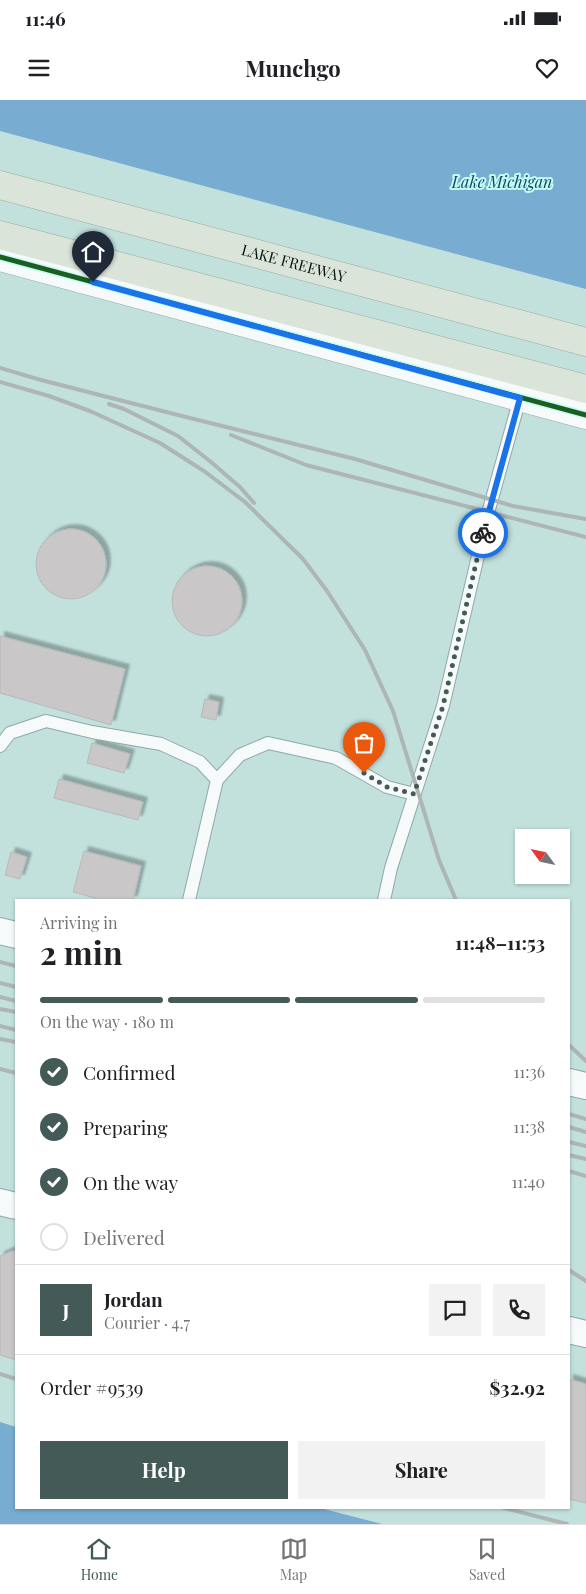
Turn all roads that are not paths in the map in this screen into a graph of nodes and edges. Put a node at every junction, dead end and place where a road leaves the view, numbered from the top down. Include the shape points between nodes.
1 (0, 185) edge
2 (0, 235) edge
3 (0, 257) edge
4 (586, 342) edge
5 (586, 389) edge
6 (520, 398) junction
7 (586, 415) edge
8 (0, 746) edge
9 (218, 780) junction
10 (414, 794) junction
11 (189, 899) edge
12 (384, 899) edge
13 (0, 931) edge
14 (15, 935) edge
15 (570, 1082) edge
16 (586, 1086) edge
17 (0, 1202) edge
18 (15, 1206) edge
19 (570, 1330) edge
20 (586, 1334) edge

1 - 4 highway, LAKE FREEWAY
2 - 5 highway
3 - 6 street
6 - 7 street
6 - 10 lane via 486,522 443,706
8 - 9 lane via 10,733 46,721 162,744 200,762
9 - 10 lane via 240,755 268,742 336,758 387,787
9 - 11 lane
10 - 12 lane
13 - 14 street
15 - 16 street
17 - 18 street
19 - 20 street

